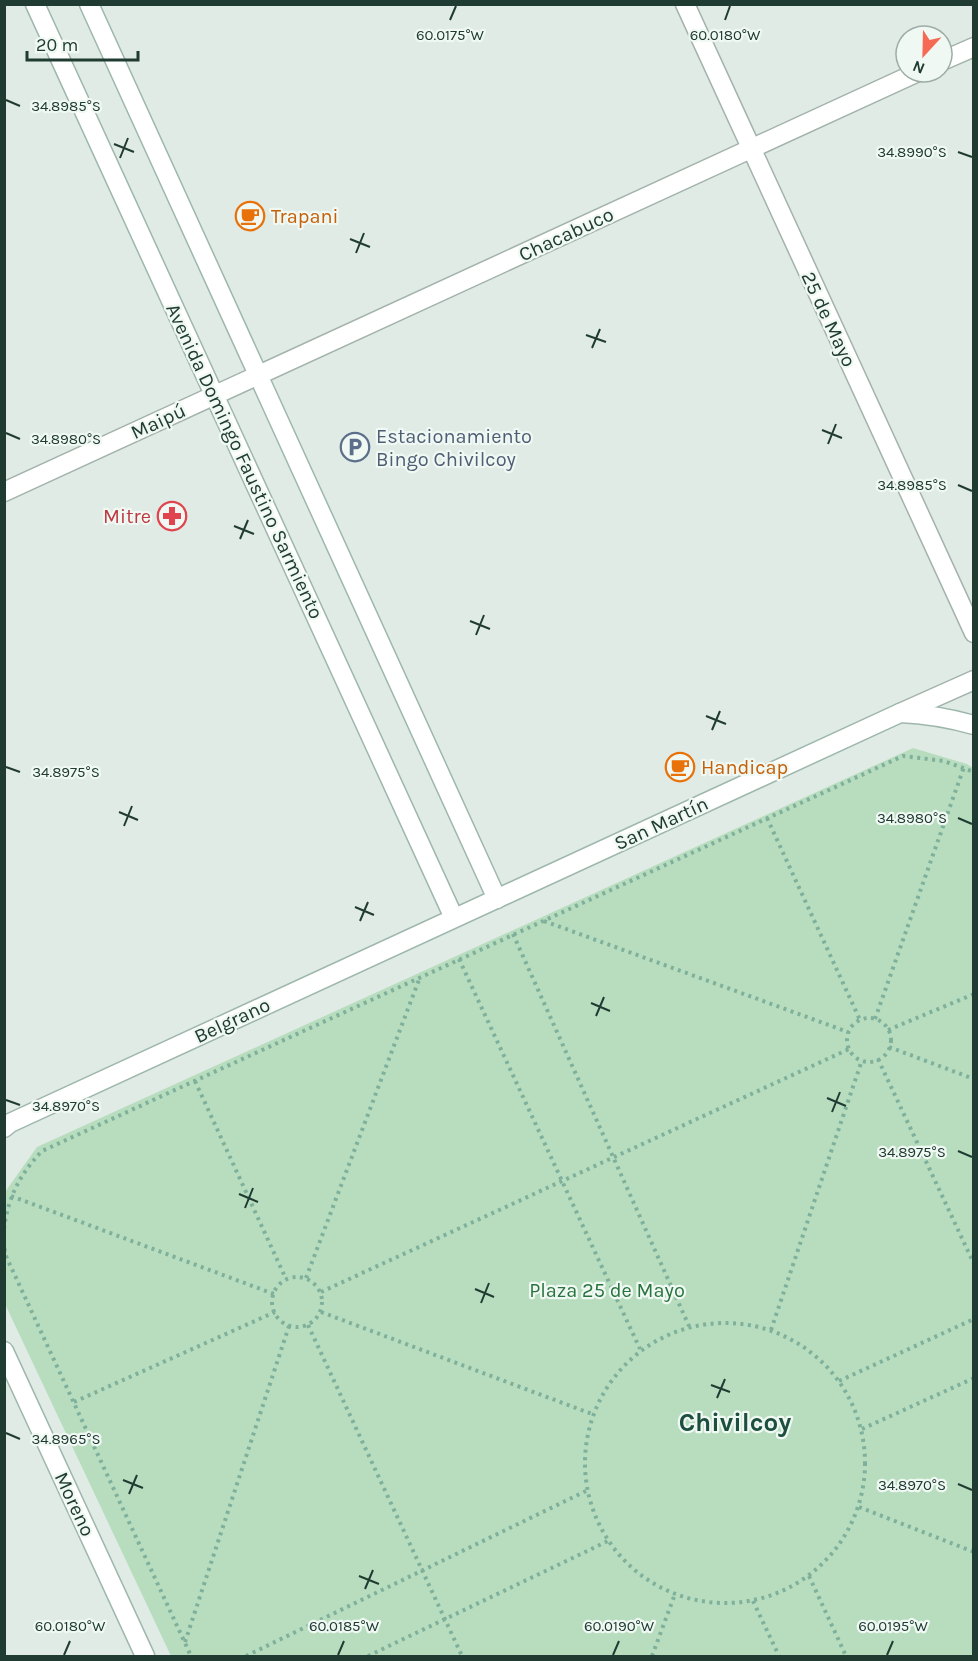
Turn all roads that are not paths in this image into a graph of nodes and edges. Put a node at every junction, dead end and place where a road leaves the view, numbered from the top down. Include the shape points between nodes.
1 (35, 4) edge
2 (89, 4) edge
3 (685, 4) edge
4 (974, 47) edge
5 (954, 56) edge
6 (894, 83) edge
7 (751, 149) junction
8 (258, 375) junction
9 (214, 396) junction
10 (4, 492) edge
11 (974, 633) edge
12 (974, 680) edge
13 (900, 713) junction
14 (974, 725) edge
15 (497, 899) junction
16 (454, 918) junction
17 (6, 1125) edge
18 (4, 1351) edge
19 (145, 1656) edge

1 - 9 main road, Avenida Domingo Faustino Sarmiento
2 - 8 main road
3 - 7 main road, 25 de Mayo
4 - 5 main road
6 - 7 main road, Chacabuco
7 - 8 main road, Chacabuco
7 - 11 main road, 25 de Mayo
8 - 9 main road, Chacabuco
8 - 15 main road
9 - 10 main road, Maipú
9 - 16 main road, Avenida Domingo Faustino Sarmiento
12 - 13 main road, San Martín
13 - 14 main road, San Martín via 950,718
13 - 15 main road, San Martín
15 - 16 main road, San Martín
16 - 17 main road, Belgrano
18 - 19 main road, Moreno

